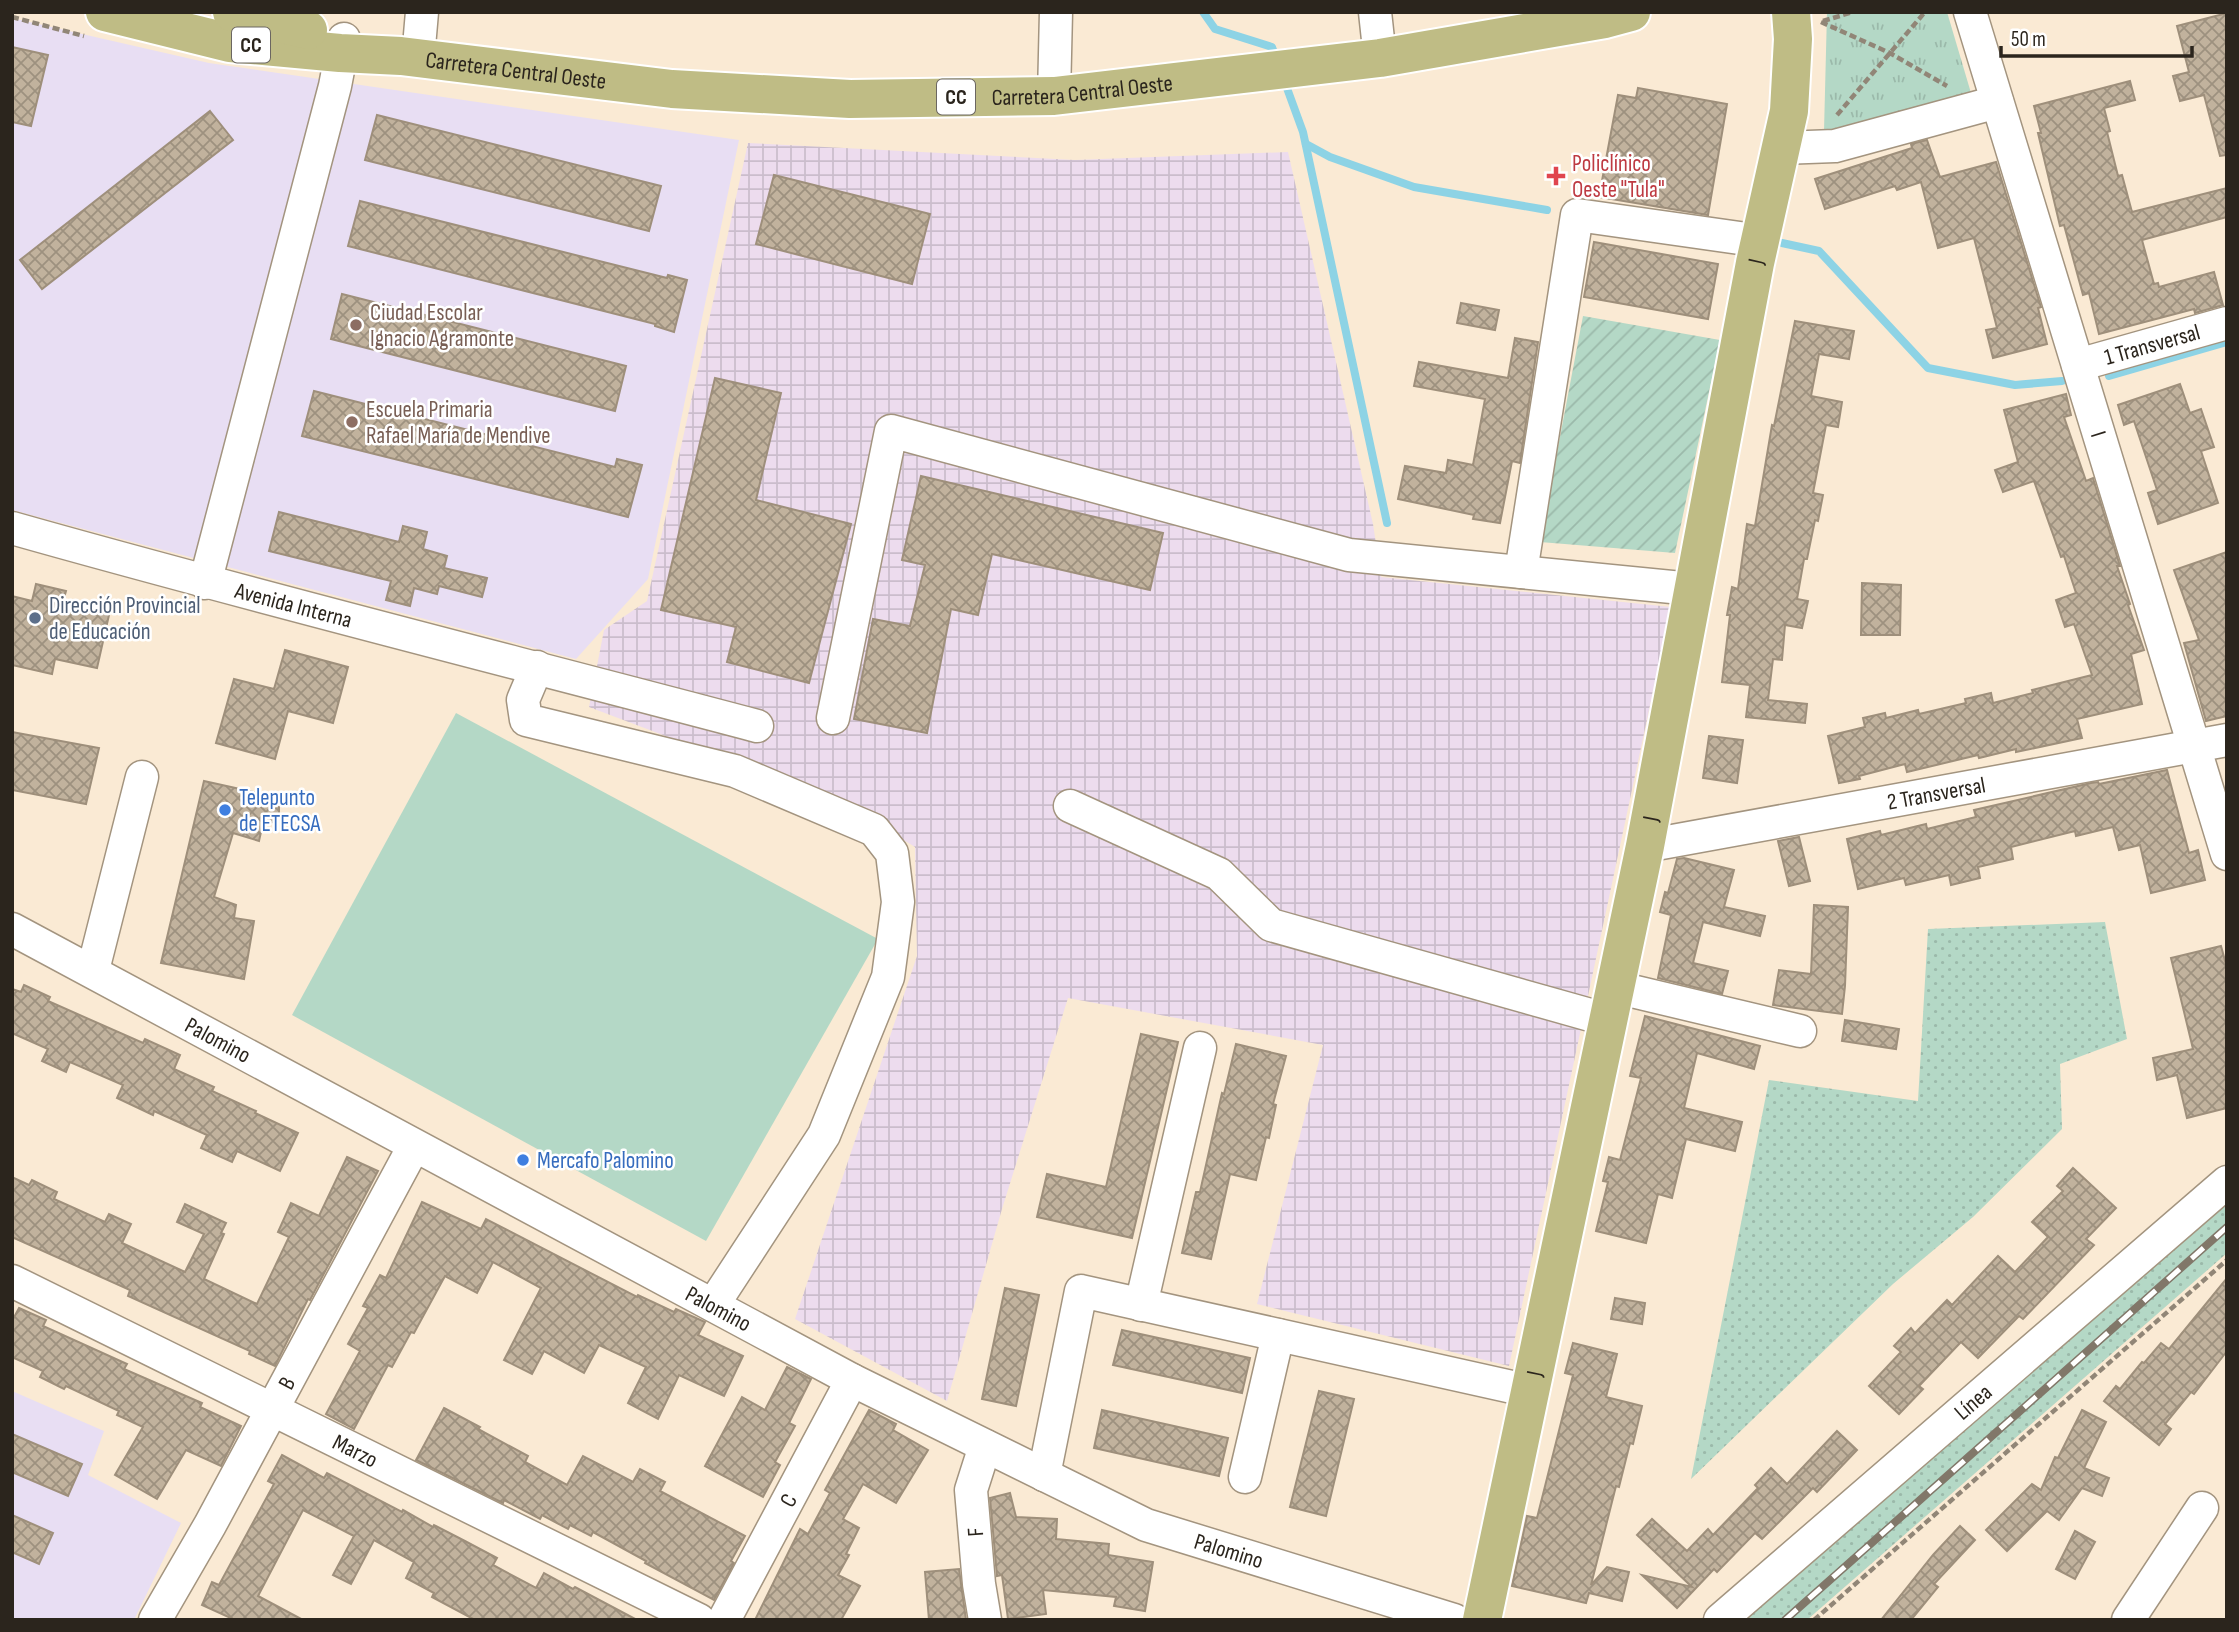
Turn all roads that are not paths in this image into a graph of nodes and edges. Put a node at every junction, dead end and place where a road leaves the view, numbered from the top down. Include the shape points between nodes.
1 (105, 12) edge
2 (422, 12) edge
3 (1056, 12) edge
4 (1375, 12) edge
5 (1631, 12) edge
6 (1970, 12) edge
7 (1805, 17) edge
8 (234, 20) edge
9 (342, 46) junction
10 (409, 57) junction
11 (1380, 58) junction
12 (1054, 96) junction
13 (1989, 104) junction
14 (1796, 148) junction
15 (1761, 241) junction
16 (2227, 323) edge
17 (2078, 365) junction
18 (12, 528) edge
19 (1521, 572) junction
20 (205, 583) junction
21 (1692, 589) junction
22 (537, 667) junction
23 (832, 718) dead end
24 (757, 726) dead end
25 (2227, 740) edge
26 (2196, 746) junction
27 (142, 777) dead end
28 (1070, 806) dead end
29 (1645, 846) junction
30 (2227, 854) edge
31 (12, 929) edge
32 (93, 970) junction
33 (1611, 1004) junction
34 (1800, 1031) dead end
35 (1199, 1048) dead end
36 (414, 1146) junction
37 (2227, 1182) edge
38 (12, 1281) edge
39 (713, 1305) junction
40 (1141, 1305) junction
41 (1278, 1335) junction
42 (852, 1380) junction
43 (1530, 1391) junction
44 (273, 1410) junction
45 (985, 1446) junction
46 (1044, 1475) junction
47 (1245, 1477) dead end
48 (2202, 1508) dead end
49 (155, 1620) edge
50 (699, 1620) edge
51 (724, 1620) edge
52 (985, 1620) edge
53 (1454, 1620) edge
54 (1482, 1620) edge
55 (1720, 1620) edge
56 (2128, 1620) edge

1 - 8 main road, Carretera Central Oeste / CC
2 - 10 street
3 - 12 street
4 - 11 street
5 - 11 main road, Carretera Central Oeste / CC
6 - 13 street, I
7 - 14 main road, J via 1793,38 1789,111
8 - 9 main road, Carretera Central Oeste / CC
9 - 10 main road, Carretera Central Oeste / CC
9 - 20 street
10 - 12 main road, Carretera Central Oeste / CC via 686,90 850,99
11 - 12 main road, Carretera Central Oeste / CC
13 - 14 street via 1835,146
13 - 17 street, I
14 - 15 main road, J
15 - 19 street via 1577,215
15 - 21 main road, J
16 - 17 street, 1 Transversal
17 - 26 street, I
18 - 20 street, Avenida Interna
19 - 21 street
19 - 23 street via 1349,555 891,431
20 - 22 street, Avenida Interna
21 - 29 main road, J
22 - 24 street, Avenida Interna
22 - 39 street via 523,700 526,720 735,771 874,830 891,853 898,902 888,977 824,1135
25 - 26 street, 2 Transversal
26 - 29 street, 2 Transversal
26 - 30 street, I
27 - 32 street
28 - 33 street via 1219,874 1270,925
29 - 33 main road, J
31 - 32 street, Palomino
32 - 36 street, Palomino
33 - 34 street
33 - 43 main road, J
35 - 40 street
36 - 39 street, Palomino
36 - 44 street, B
37 - 55 street, Línea
38 - 44 street, Marzo
39 - 42 street, Palomino
40 - 41 street
40 - 46 street via 1081,1291
41 - 43 street
41 - 47 street
42 - 45 street, Palomino
42 - 51 street, C
43 - 54 main road, J
44 - 49 street, B
44 - 50 street, Marzo
45 - 46 street, Palomino
45 - 52 street, F via 971,1490
46 - 53 street, Palomino via 1146,1525
48 - 56 street

